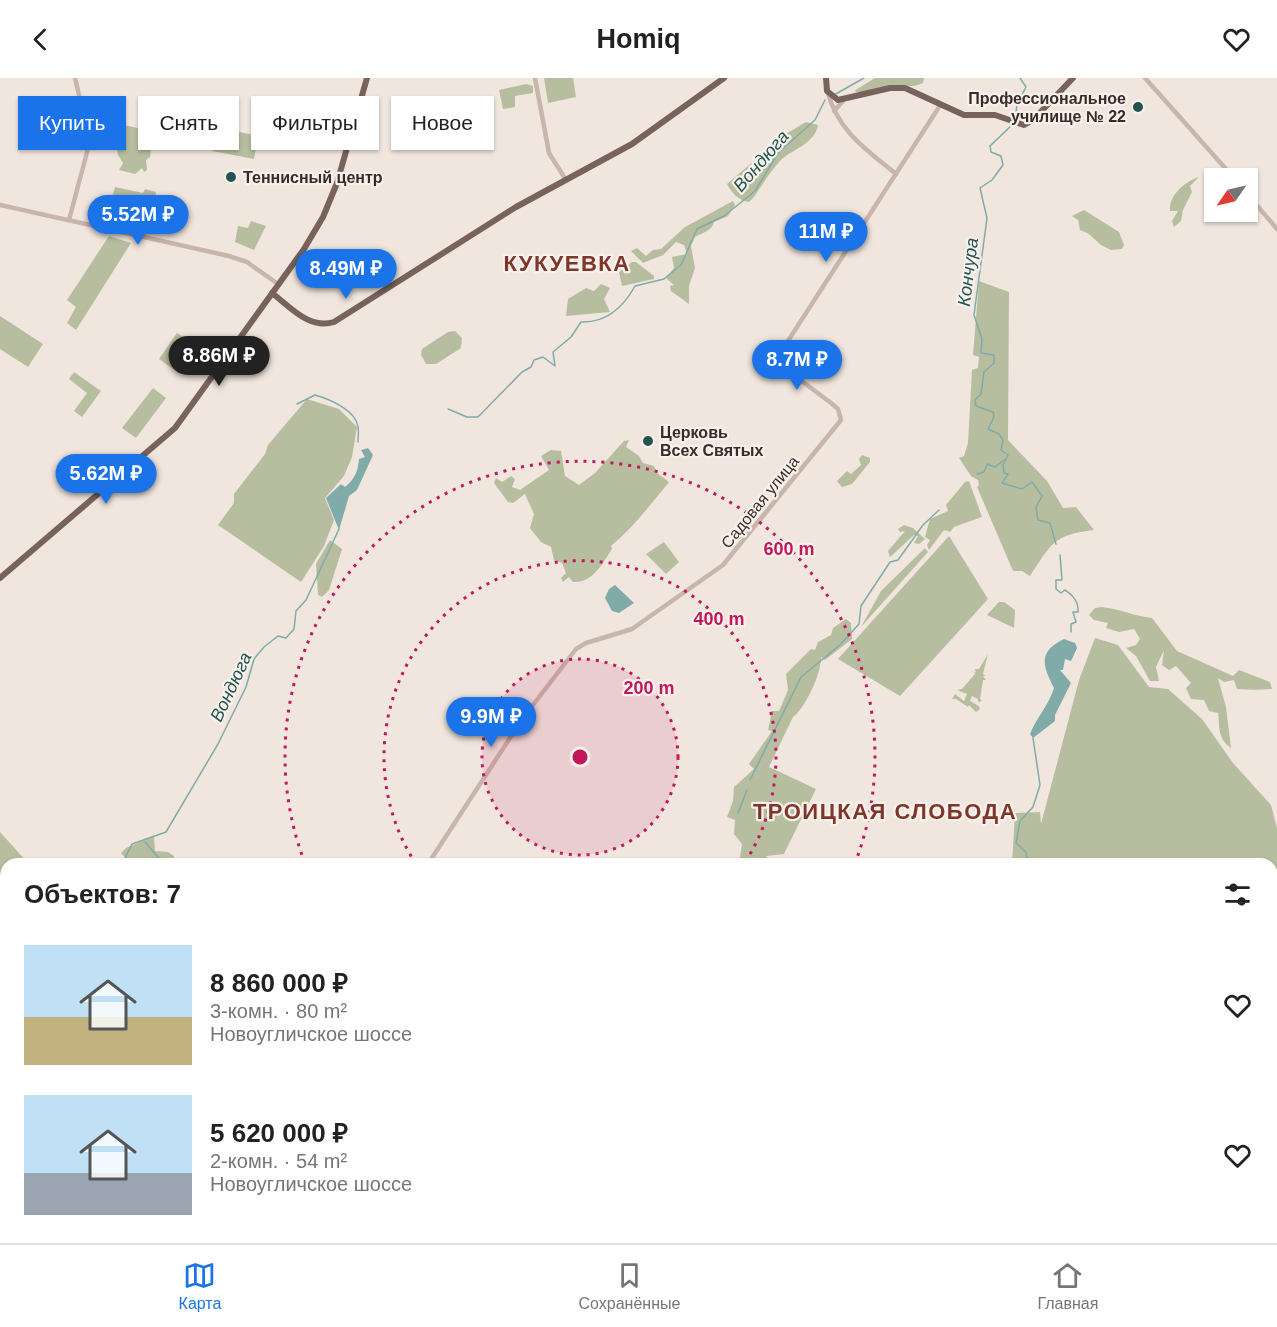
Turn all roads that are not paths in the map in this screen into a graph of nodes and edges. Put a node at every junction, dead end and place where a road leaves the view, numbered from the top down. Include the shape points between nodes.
1 (75, 78) edge
2 (367, 78) edge
3 (535, 78) edge
4 (724, 78) edge
5 (826, 78) edge
6 (1073, 78) edge
7 (1145, 78) edge
8 (827, 91) junction
9 (843, 101) junction
10 (941, 104) junction
11 (834, 111) junction
12 (1225, 168) edge
13 (896, 174) junction
14 (566, 180) junction
15 (0, 205) edge
16 (1258, 207) edge
17 (69, 220) junction
18 (1277, 229) edge
19 (278, 284) junction
20 (272, 293) junction
21 (0, 578) edge
22 (432, 858) edge

1 - 17 street via 90,141
2 - 19 main road via 332,198
3 - 14 street via 549,153
4 - 14 main road via 632,144
5 - 8 main road
6 - 10 main road via 1027,124 994,115 964,115
7 - 12 street
8 - 9 main road
8 - 11 street
9 - 10 main road via 896,88 914,90
9 - 11 street
10 - 13 street
11 - 13 street via 854,140
13 - 22 street, Садовая улица via 775,361 838,409 841,420 729,559 632,629 576,649 523,718
14 - 20 main road via 516,207 334,322 322,325 311,321
15 - 17 street
16 - 18 street
17 - 19 street via 229,256 247,262
19 - 20 main road
20 - 21 main road via 175,428

